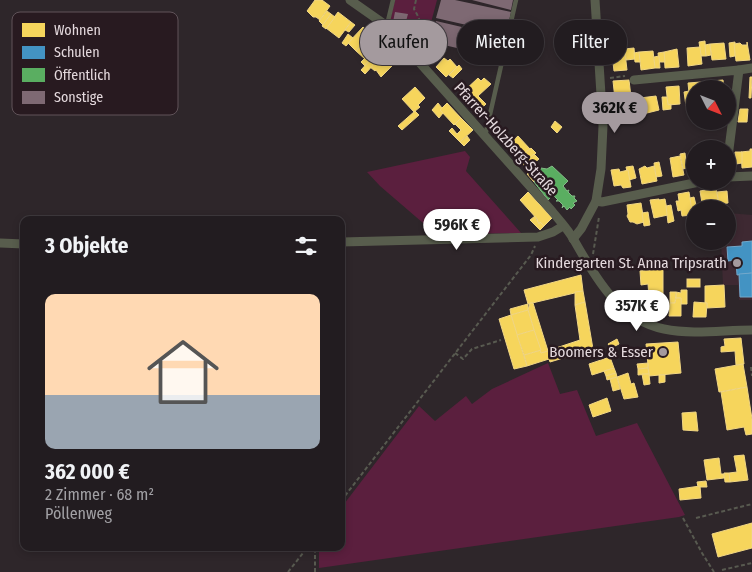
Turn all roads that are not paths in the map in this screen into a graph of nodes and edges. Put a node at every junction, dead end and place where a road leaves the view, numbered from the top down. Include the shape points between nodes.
1 (350, 0) edge
2 (393, 0) edge
3 (516, 0) edge
4 (595, 0) edge
5 (378, 20) edge
6 (388, 20) edge
7 (421, 65) edge
8 (752, 68) edge
9 (739, 70) junction
10 (634, 80) road end
11 (483, 135) junction
12 (730, 140) edge
13 (752, 176) edge
14 (736, 177) edge
15 (686, 185) edge
16 (599, 202) junction
17 (563, 226) junction
18 (573, 239) junction
19 (345, 242) edge
20 (0, 243) edge
21 (20, 244) edge
22 (752, 330) edge

1 - 5 street, Pfarrer-Holzberg-Straße
2 - 6 lane
3 - 11 lane
4 - 16 street via 603,126
7 - 11 street, Pfarrer-Holzberg-Straße
8 - 9 street
9 - 10 street
9 - 12 street
11 - 17 street, Pfarrer-Holzberg-Straße
13 - 14 street
15 - 16 street
16 - 18 street
17 - 18 street, Pfarrer-Holzberg-Straße
17 - 19 street via 538,237
18 - 22 street, Pfarrer-Holzberg-Straße via 607,293 644,323 691,332
20 - 21 street

